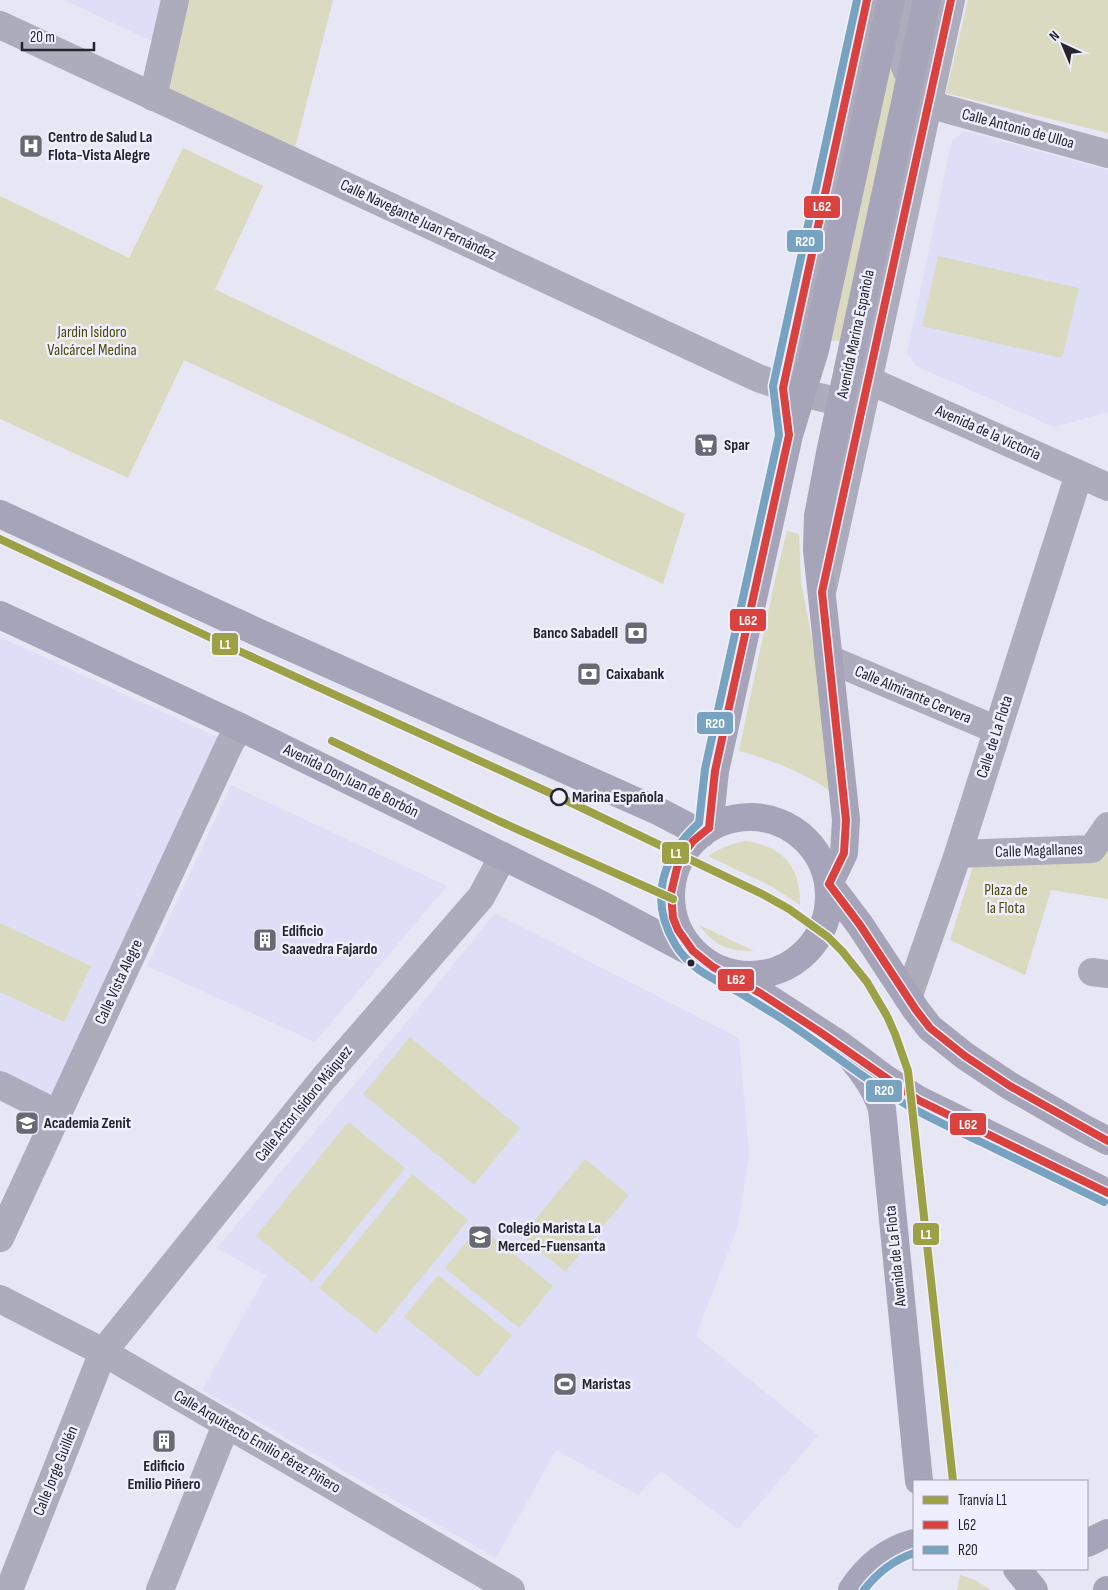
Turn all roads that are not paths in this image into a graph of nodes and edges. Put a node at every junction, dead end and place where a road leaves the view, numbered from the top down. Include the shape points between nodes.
1 (175, 0) edge
2 (867, 0) edge
3 (891, 0) edge
4 (905, 0) edge
5 (927, 0) edge
6 (951, 0) edge
7 (0, 26) edge
8 (910, 77) junction
9 (153, 97) junction
10 (928, 104) junction
11 (1108, 154) edge
12 (868, 380) junction
13 (792, 391) junction
14 (841, 402) junction
15 (1080, 474) junction
16 (1108, 487) edge
17 (0, 514) edge
18 (822, 592) junction
19 (0, 615) edge
20 (829, 659) junction
21 (240, 726) junction
22 (998, 730) junction
23 (1108, 826) edge
24 (705, 831) junction
25 (958, 854) junction
26 (503, 856) junction
27 (829, 884) junction
28 (708, 963) junction
29 (908, 998) junction
30 (839, 1044) junction
31 (0, 1085) edge
32 (58, 1114) junction
33 (1108, 1141) edge
34 (1108, 1193) edge
35 (0, 1238) edge
36 (0, 1299) edge
37 (103, 1352) junction
38 (226, 1425) junction
39 (919, 1480) edge
40 (1108, 1533) edge
41 (913, 1543) edge
42 (1088, 1543) edge
43 (1018, 1570) edge
44 (500, 1587) edge
45 (10, 1590) edge
46 (160, 1590) edge
47 (852, 1590) edge
48 (1034, 1590) edge

1 - 9 street
2 - 13 street
3 - 13 main road via 815,350
4 - 8 street via 899,42
5 - 8 main road, Avenida Marina Española
6 - 10 street, Avenida Marina Española
7 - 9 street, Calle Navegante Juan Fernández
8 - 10 street
8 - 14 main road, Avenida Marina Española
9 - 13 street, Calle Navegante Juan Fernández
10 - 11 street, Calle Antonio de Ulloa
10 - 12 street, Avenida Marina Española
12 - 15 street, Avenida de la Victoria
12 - 18 street, Avenida Marina Española
13 - 14 street, Calle Navegante Juan Fernández
13 - 24 main road via 789,435 715,771
14 - 18 main road, Avenida Marina Española via 818,516 817,550
15 - 16 street, Avenida de la Victoria
15 - 22 street, Calle de La Flota
17 - 24 main road
18 - 20 main road, Avenida Marina Española
19 - 21 main road, Avenida Don Juan de Borbón
20 - 22 street, Calle Almirante Cervera
20 - 27 main road, Avenida Marina Española via 846,820 844,853
21 - 26 main road, Avenida Don Juan de Borbón
21 - 32 street, Calle Vista Alegre
22 - 25 street, Calle de La Flota
23 - 25 street, Calle Magallanes via 1092,849
24 - 27 main road via 745,816 787,825 810,843 818,854
24 - 28 main road via 689,845 675,869 670,898 674,920 683,940
25 - 29 street, Calle de La Flota
26 - 28 main road, Avenida Don Juan de Borbón via 640,924
26 - 37 street, Calle Actor Isidoro Máiquez via 481,897 323,1079
27 - 28 main road via 830,901 821,932 795,962 766,974 749,976 733,974
27 - 29 main road
28 - 30 main road, Avenida Don Juan de Borbón
29 - 33 main road via 930,1028 973,1062 1043,1106
30 - 34 main road, Avenida Don Juan de Borbón via 917,1099
30 - 39 main road, Avenida de La Flota via 867,1077 882,1109
31 - 32 street
32 - 35 street, Calle Vista Alegre
36 - 37 street, Calle Arquitecto Emilio Pérez Piñero
37 - 38 street, Calle Arquitecto Emilio Pérez Piñero
37 - 45 street, Calle Jorge Guillén
38 - 44 street, Calle Arquitecto Emilio Pérez Piñero
38 - 46 street
40 - 42 main road
41 - 47 main road via 874,1564
43 - 48 main road

